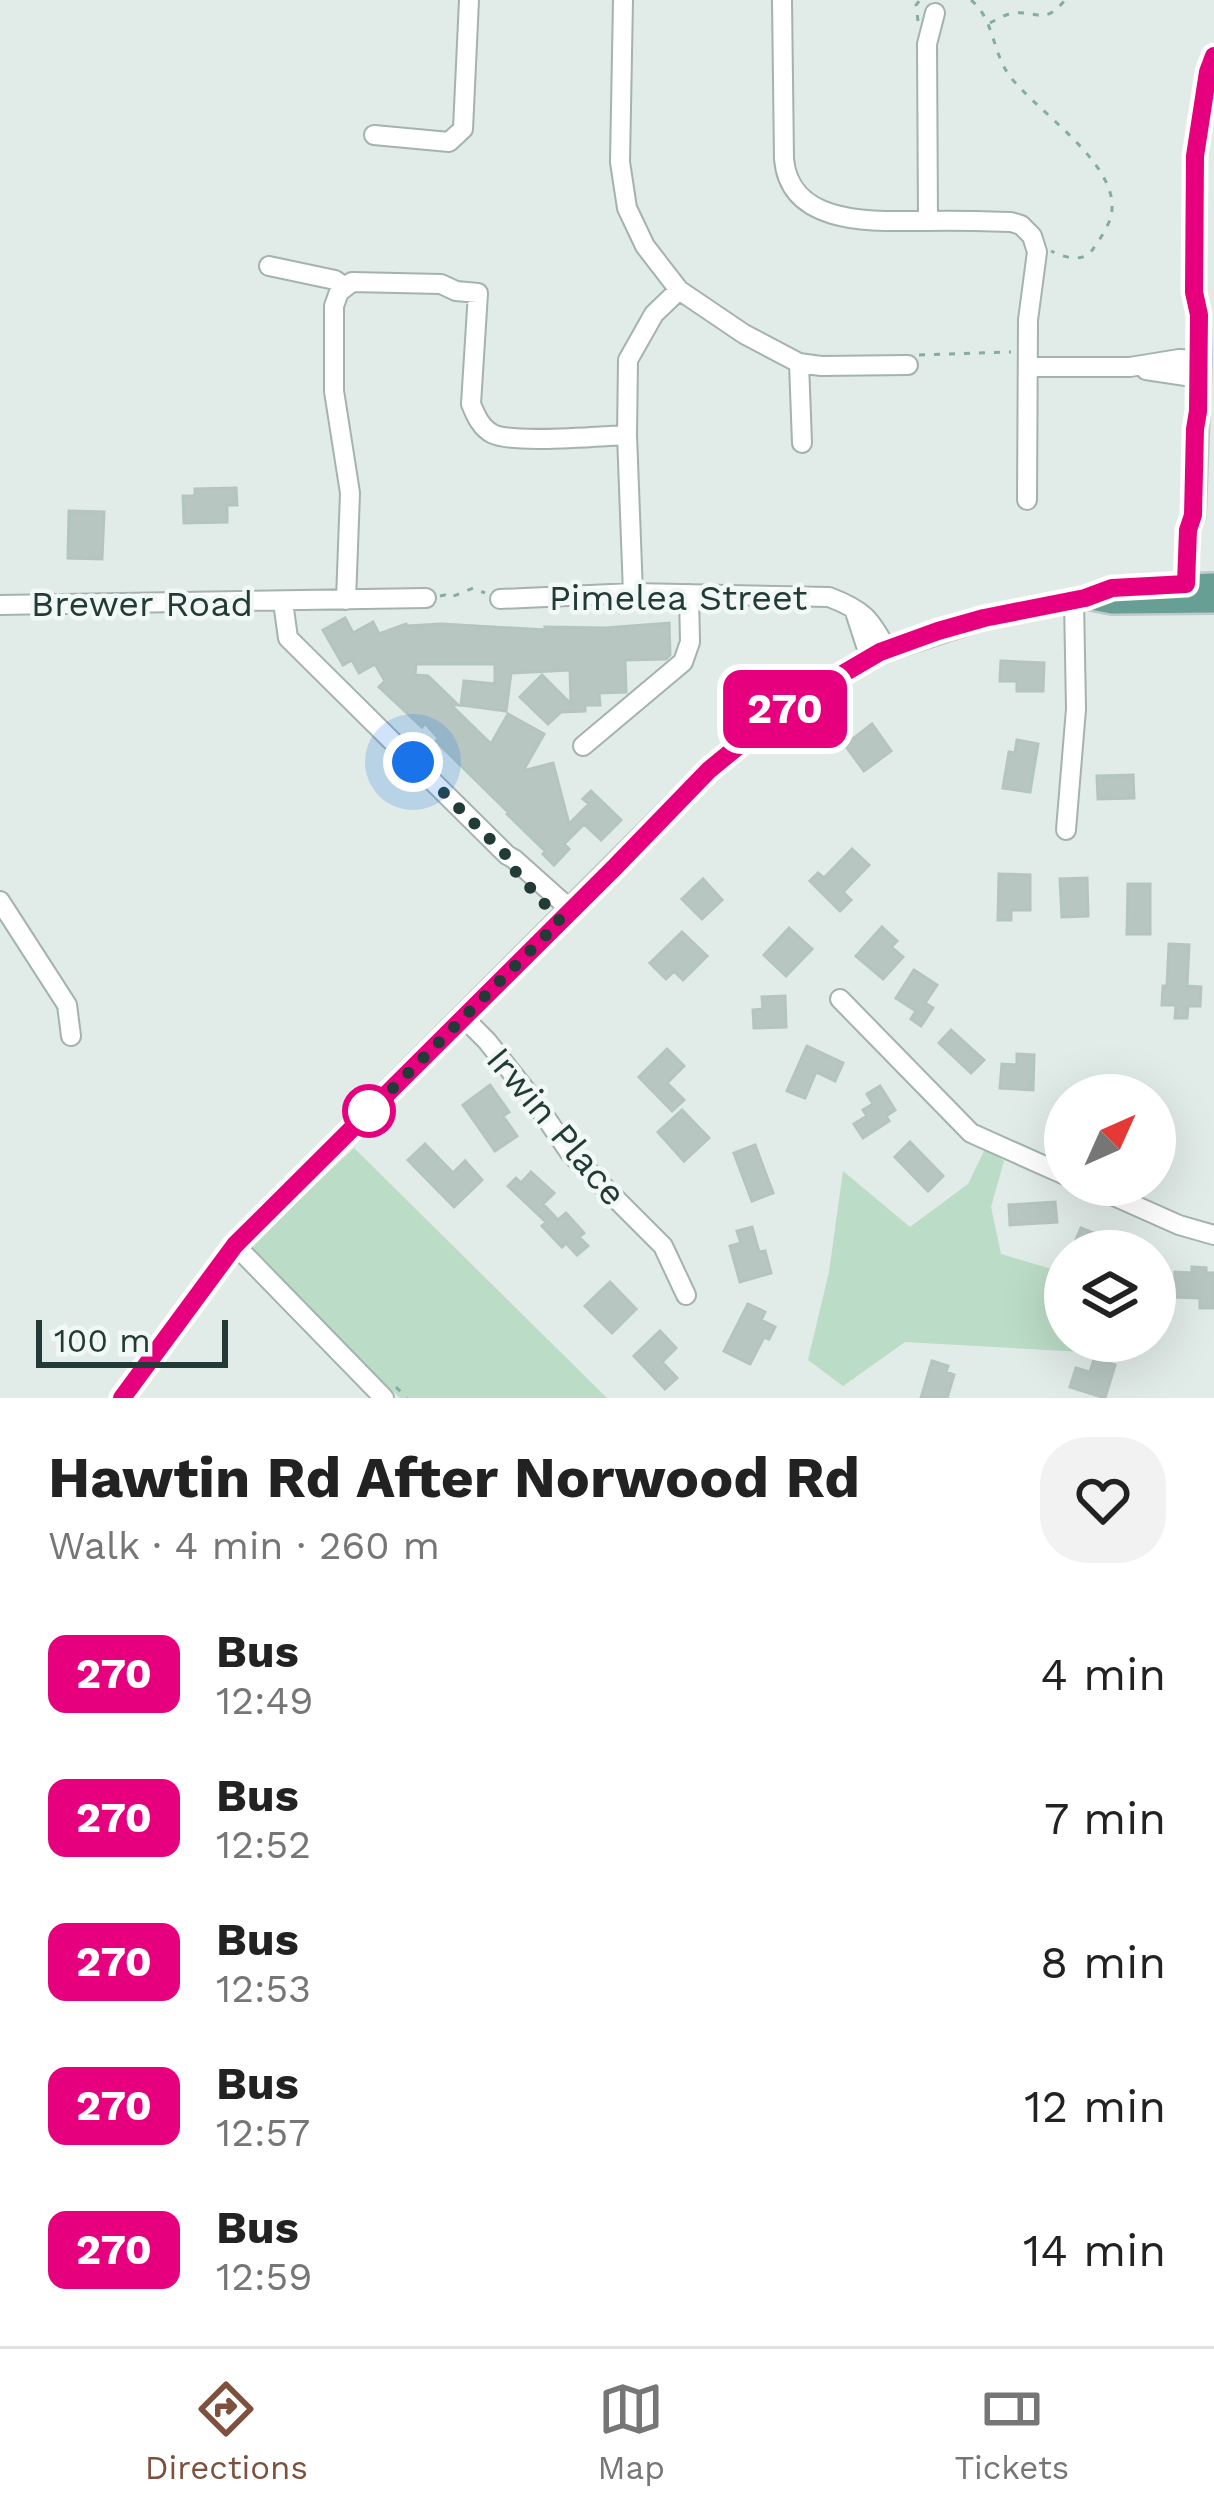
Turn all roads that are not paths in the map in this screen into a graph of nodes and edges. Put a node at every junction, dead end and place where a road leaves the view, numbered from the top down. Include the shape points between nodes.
1 (469, 0) edge
2 (623, 0) edge
3 (782, 0) edge
4 (935, 14) dead end
5 (1214, 56) edge
6 (1210, 85) edge
7 (374, 134) dead end
8 (928, 221) junction
9 (269, 266) dead end
10 (345, 287) junction
11 (679, 290) junction
12 (799, 363) junction
13 (908, 365) dead end
14 (1029, 367) junction
15 (1193, 369) junction
16 (627, 435) junction
17 (802, 443) dead end
18 (1028, 500) dead end
19 (1204, 516) edge
20 (633, 593) junction
21 (1200, 593) edge
22 (689, 595) junction
23 (426, 598) road end
24 (500, 599) road end
25 (1080, 599) junction
26 (346, 601) junction
27 (283, 602) junction
28 (0, 604) edge
29 (879, 654) junction
30 (584, 746) dead end
31 (1066, 830) dead end
32 (0, 901) edge
33 (565, 916) junction
34 (840, 999) dead end
35 (464, 1018) junction
36 (71, 1036) dead end
37 (1044, 1165) edge
38 (1136, 1206) edge
39 (1214, 1235) edge
40 (235, 1245) junction
41 (686, 1295) dead end
42 (122, 1398) edge
43 (384, 1398) edge

1 - 7 street via 463,129 449,142
2 - 11 street via 620,162 627,208
3 - 8 street via 784,159 793,189 852,219
4 - 8 street via 926,44
5 - 6 main road
6 - 15 main road via 1195,156
8 - 14 street via 1011,222 1032,236
9 - 10 street
10 - 16 street via 441,284 478,292 471,404 490,434
10 - 26 street via 334,306 334,392 350,493
11 - 12 street
11 - 16 street via 654,314 628,360
12 - 13 street
12 - 17 street
14 - 15 street
14 - 18 street
15 - 19 main road
16 - 20 street
19 - 21 main road
20 - 22 street, Pimelea Street
20 - 24 street, Pimelea Street
21 - 25 main road
22 - 29 street, Pimelea Street via 829,597 855,607
22 - 30 street via 682,662
23 - 26 street, Brewer Road
25 - 29 main road via 984,618
25 - 31 street
26 - 27 street, Brewer Road
27 - 28 street, Brewer Road
27 - 33 street via 288,638
29 - 33 main road via 786,707 709,770
32 - 36 street via 67,1006
33 - 35 main road
34 - 37 street via 971,1133
35 - 40 main road
35 - 41 street, Irwin Place via 570,1153 663,1246
38 - 39 street
40 - 42 main road
40 - 43 street

